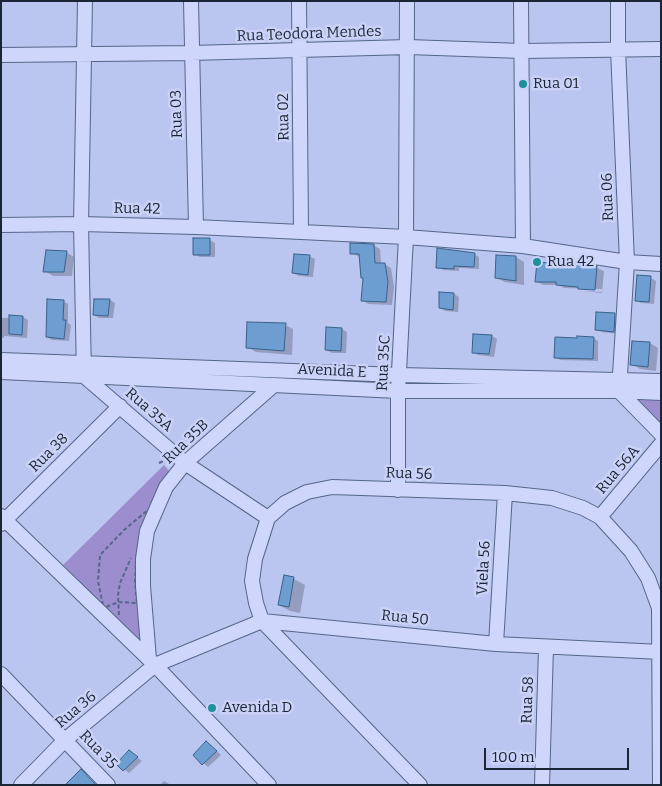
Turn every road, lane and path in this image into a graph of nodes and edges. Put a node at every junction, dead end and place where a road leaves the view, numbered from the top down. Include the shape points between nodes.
1 (84, 1) edge
2 (191, 1) edge
3 (299, 1) edge
4 (407, 1) edge
5 (521, 1) edge
6 (618, 1) edge
7 (408, 47) junction
8 (661, 49) edge
9 (299, 50) junction
10 (618, 50) junction
11 (522, 51) junction
12 (191, 53) junction
13 (84, 54) junction
14 (1, 55) edge
15 (81, 224) junction
16 (1, 225) edge
17 (196, 227) junction
18 (301, 232) junction
19 (406, 237) junction
20 (523, 246) junction
21 (627, 262) junction
22 (661, 264) edge
23 (1, 360) edge
24 (84, 362) junction
25 (1, 372) edge
26 (399, 374) junction
27 (84, 376) junction
28 (661, 381) edge
29 (274, 385) junction
30 (619, 385) junction
31 (398, 391) junction
32 (661, 393) edge
33 (120, 406) junction
34 (661, 434) edge
35 (661, 444) edge
36 (185, 463) junction
37 (398, 490) junction
38 (505, 493) junction
39 (600, 517) junction
40 (268, 518) junction
41 (3, 520) edge
42 (118, 602) junction
43 (262, 621) junction
44 (120, 622) dead end
45 (496, 644) junction
46 (546, 647) junction
47 (660, 652) edge
48 (152, 662) junction
49 (1, 674) edge
50 (65, 740) junction
51 (21, 785) edge
52 (108, 785) edge
53 (269, 785) edge
54 (420, 785) edge
55 (542, 785) edge
56 (660, 785) edge

1 - 13 street
2 - 12 street, Rua 03
3 - 9 street, Rua 02
4 - 7 street, Rua 35C
5 - 11 street
6 - 10 street, Rua 06
7 - 9 street, Rua Teodora Mendes
7 - 11 street, Rua Teodora Mendes
7 - 19 street, Rua 35C
8 - 10 street, Rua Teodora Mendes
9 - 12 street, Rua Teodora Mendes
9 - 18 street, Rua 02
10 - 11 street, Rua Teodora Mendes
10 - 21 street, Rua 06
11 - 20 street
12 - 13 street, Rua Teodora Mendes
12 - 17 street, Rua 03
13 - 14 street, Rua Teodora Mendes
13 - 15 street
15 - 16 street, Rua 42
15 - 17 street, Rua 42
15 - 24 street
17 - 18 street, Rua 42
18 - 19 street, Rua 42
19 - 20 street, Rua 42
19 - 26 street, Rua 35C
20 - 21 street, Rua 42
21 - 22 street, Rua 42
21 - 30 street, Rua 06
23 - 24 street, Avenida E
24 - 26 street, Avenida E
24 - 27 street
25 - 27 street, Avenida E
26 - 30 street, Avenida E
26 - 31 street, Rua 35C
27 - 29 street, Avenida E
27 - 33 street, Rua 35A
28 - 30 street, Avenida E
29 - 31 street, Avenida E
29 - 36 street, Rua 35B
30 - 31 street, Avenida E
30 - 32 street, Avenida E
30 - 34 street
31 - 37 street, Rua 35C
33 - 36 street, Rua 35A
33 - 41 street, Rua 38
35 - 39 street, Rua 56A
36 - 40 street, Rua 35A
36 - 48 street, Rua 35B via 166,487 147,531 143,586
37 - 38 street, Rua 56
37 - 40 street, Rua 56 via 332,488 307,492 285,503
38 - 39 street, Rua 56 via 552,498
38 - 45 street, Viela 56
39 - 47 street, Rua 56 via 631,551 648,578 659,608
40 - 43 street via 254,559 252,581
41 - 48 street
42 - 42 path via 120,583 138,550 149,509 100,555 98,581 104,610
42 - 44 path
43 - 45 street, Rua 50
43 - 48 street, Rua 50
43 - 54 street
45 - 46 street, Rua 50
46 - 47 street, Rua 50
46 - 55 street, Rua 58
47 - 56 street, Rua 56
48 - 50 street, Rua 36
48 - 53 street
49 - 50 street, Rua 35
50 - 51 street, Rua 36
50 - 52 street, Rua 35

